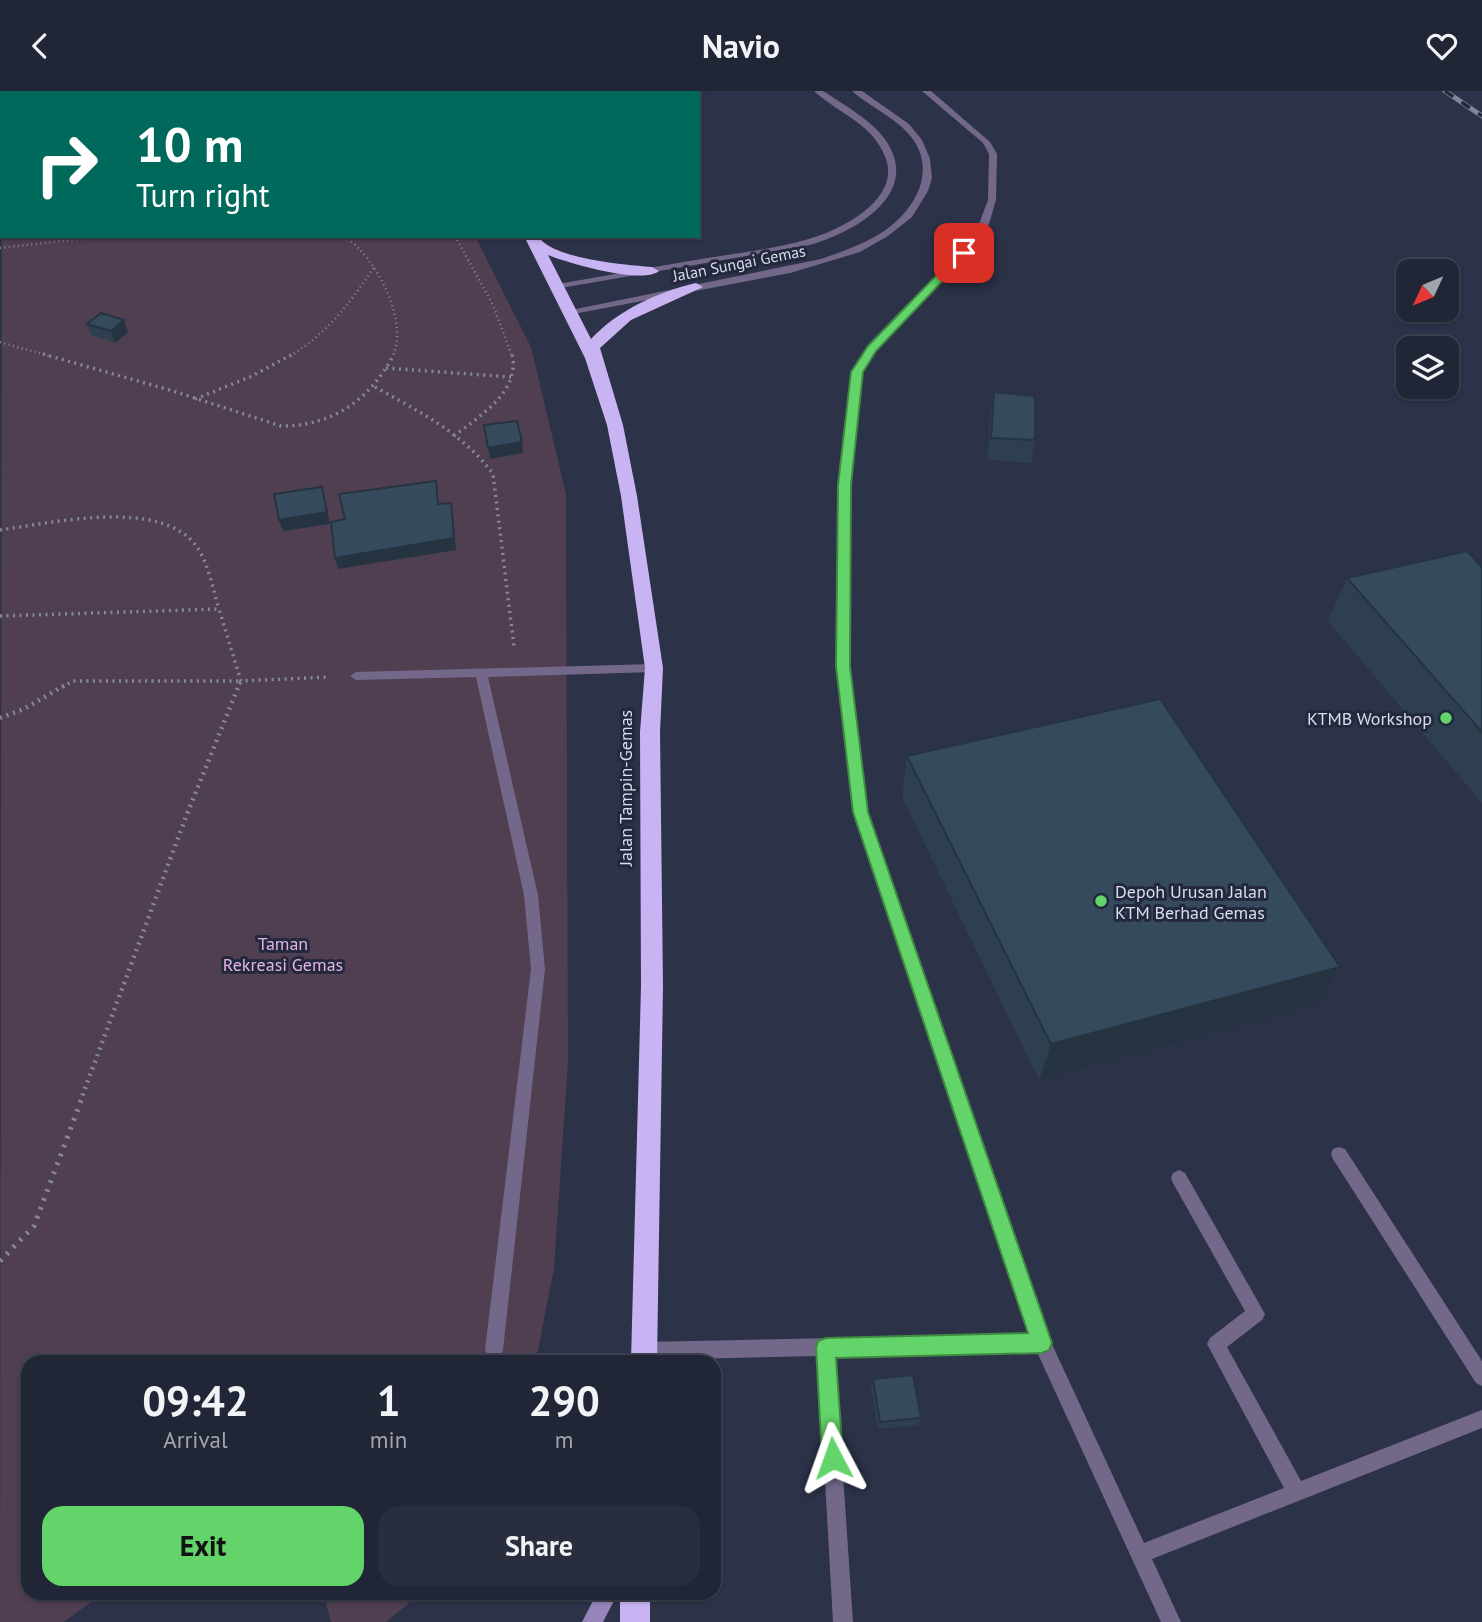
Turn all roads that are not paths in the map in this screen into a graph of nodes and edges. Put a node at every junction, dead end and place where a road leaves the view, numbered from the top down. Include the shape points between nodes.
1 (818, 91) edge
2 (856, 91) edge
3 (926, 91) edge
4 (533, 240) edge
5 (652, 271) junction
6 (558, 287) junction
7 (696, 287) junction
8 (571, 313) junction
9 (593, 358) junction
10 (654, 668) junction
11 (481, 673) junction
12 (356, 676) road end
13 (1339, 1154) dead end
14 (1180, 1178) dead end
15 (1042, 1343) junction
16 (826, 1348) junction
17 (494, 1350) dead end
18 (644, 1355) edge
19 (667, 1355) edge
20 (1482, 1377) edge
21 (1482, 1419) edge
22 (1297, 1492) junction
23 (1140, 1554) junction
24 (604, 1600) edge
25 (635, 1600) edge
26 (592, 1622) edge
27 (635, 1622) edge
28 (843, 1622) edge
29 (1171, 1622) edge

1 - 5 street, Jalan Sungai Gemas via 882,142 891,163 883,200 856,223 829,236
2 - 7 street, Jalan Sungai Gemas via 918,139 929,167 920,201 884,233 836,257
3 - 15 street via 986,142 993,154 992,200 984,224 964,253 872,349 857,372 844,485 843,666 860,812
4 - 5 highway via 576,262
4 - 6 highway, Jalan Tampin-Gemas
5 - 6 street, Jalan Sungai Gemas
6 - 8 highway, Jalan Tampin-Gemas
7 - 8 street, Jalan Sungai Gemas
7 - 9 highway via 618,321 592,347
8 - 9 highway, Jalan Tampin-Gemas
9 - 10 highway, Jalan Tampin-Gemas via 615,425 629,495
10 - 11 street
10 - 18 highway, Jalan Tampin-Gemas
11 - 12 street
11 - 17 street via 531,895 538,969
13 - 20 street
14 - 22 street via 1256,1314 1216,1344
15 - 16 street
15 - 23 street
16 - 19 street
16 - 28 street
21 - 22 street
22 - 23 street
23 - 29 street
24 - 26 street
25 - 27 highway

